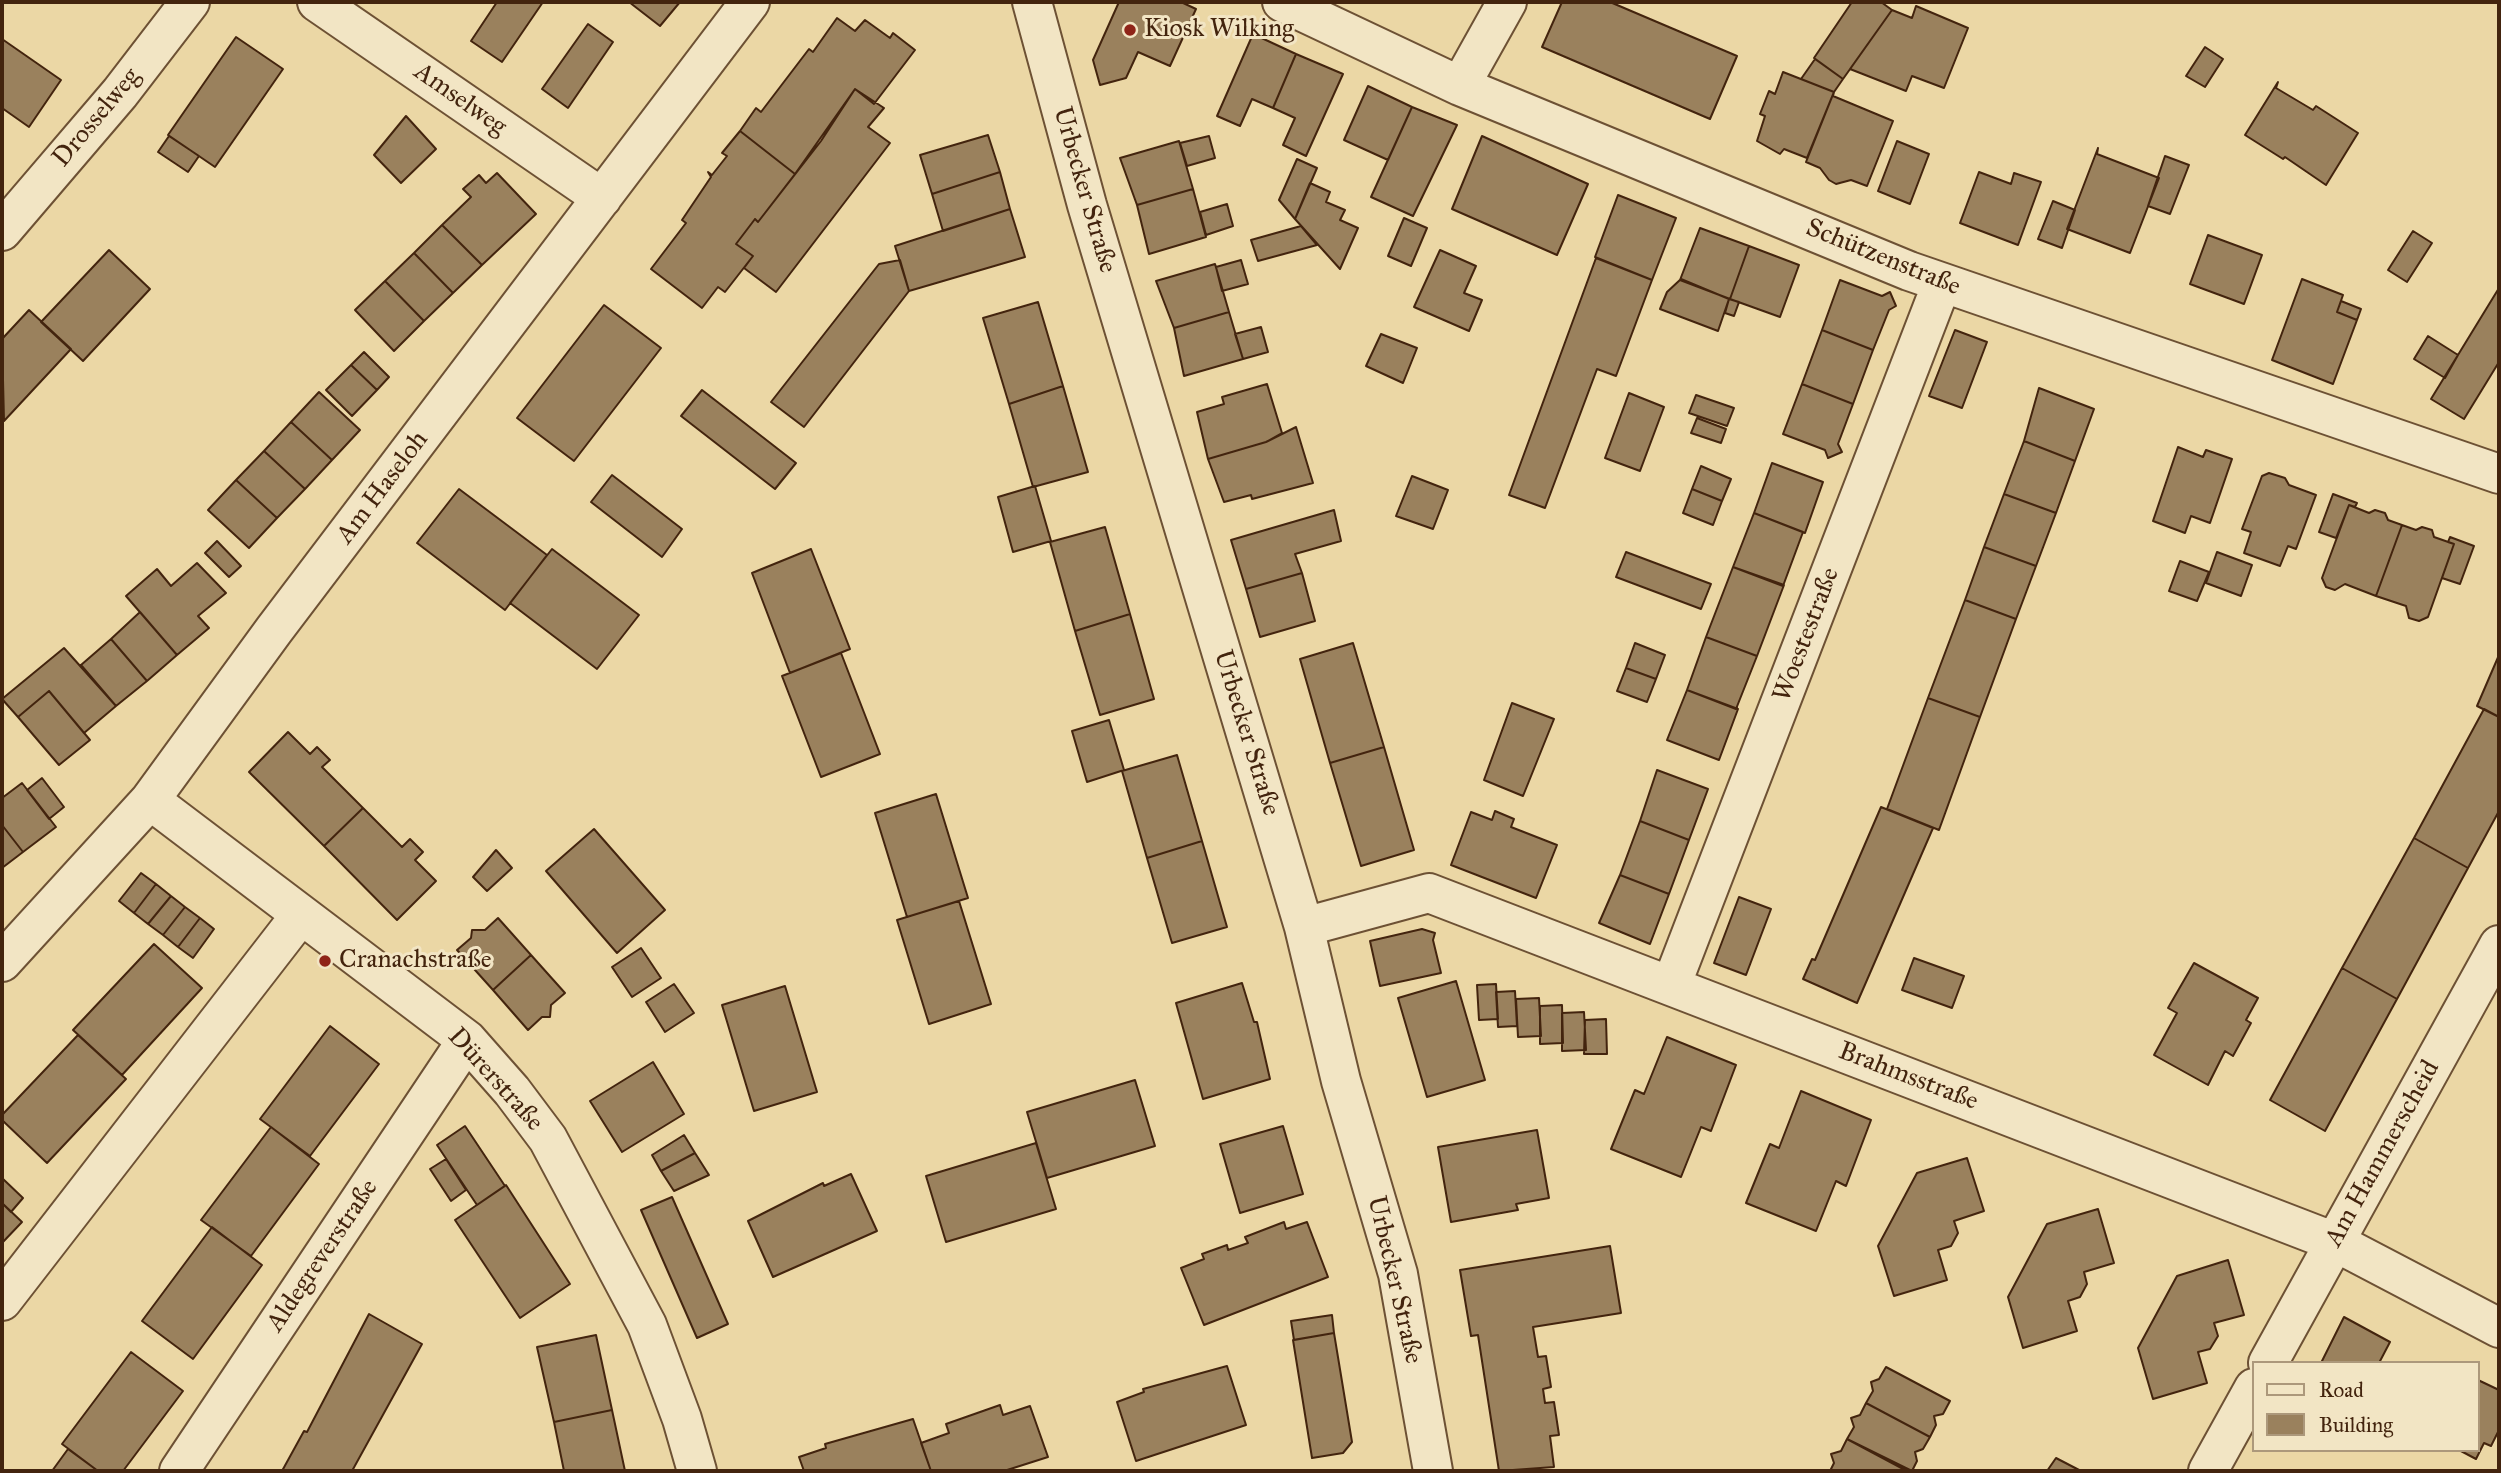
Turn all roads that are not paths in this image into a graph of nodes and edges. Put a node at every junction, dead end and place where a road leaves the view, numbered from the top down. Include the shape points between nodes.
1 (190, 2) edge
2 (317, 2) edge
3 (750, 2) edge
4 (1032, 2) edge
5 (1282, 2) edge
6 (1507, 2) edge
7 (1460, 86) junction
8 (602, 198) junction
9 (2, 231) edge
10 (1942, 283) junction
11 (2499, 474) edge
12 (150, 800) junction
13 (300, 916) junction
14 (1304, 926) junction
15 (2499, 945) edge
16 (2, 962) edge
17 (1671, 986) junction
18 (467, 1040) junction
19 (2335, 1242) junction
20 (2, 1301) edge
21 (2499, 1328) edge
22 (2269, 1361) edge
23 (2252, 1392) edge
24 (180, 1471) edge
25 (697, 1471) edge
26 (1433, 1471) edge
27 (2208, 1471) edge

1 - 9 street, Drosselweg via 120,93
2 - 8 street, Amselweg
3 - 8 street, Am Haseloh
4 - 14 street, Urbecker Straße via 1087,205
5 - 7 street, Schützenstraße
6 - 7 street
7 - 10 street, Schützenstraße
8 - 12 street, Am Haseloh
10 - 11 street, Schützenstraße
10 - 17 street, Woestestraße
12 - 13 street, Dürerstraße
12 - 16 street, Am Haseloh
13 - 18 street, Dürerstraße
13 - 20 street
14 - 17 street, Brahmsstraße via 1429,893
14 - 26 street, Urbecker Straße via 1340,1081 1398,1274
15 - 19 street, Am Hammerscheid
17 - 19 street, Brahmsstraße
18 - 24 street, Aldegreverstraße
18 - 25 street, Dürerstraße via 512,1091 561,1162 647,1325
19 - 21 street, Brahmsstraße
19 - 22 street, Am Hammerscheid
23 - 27 street

